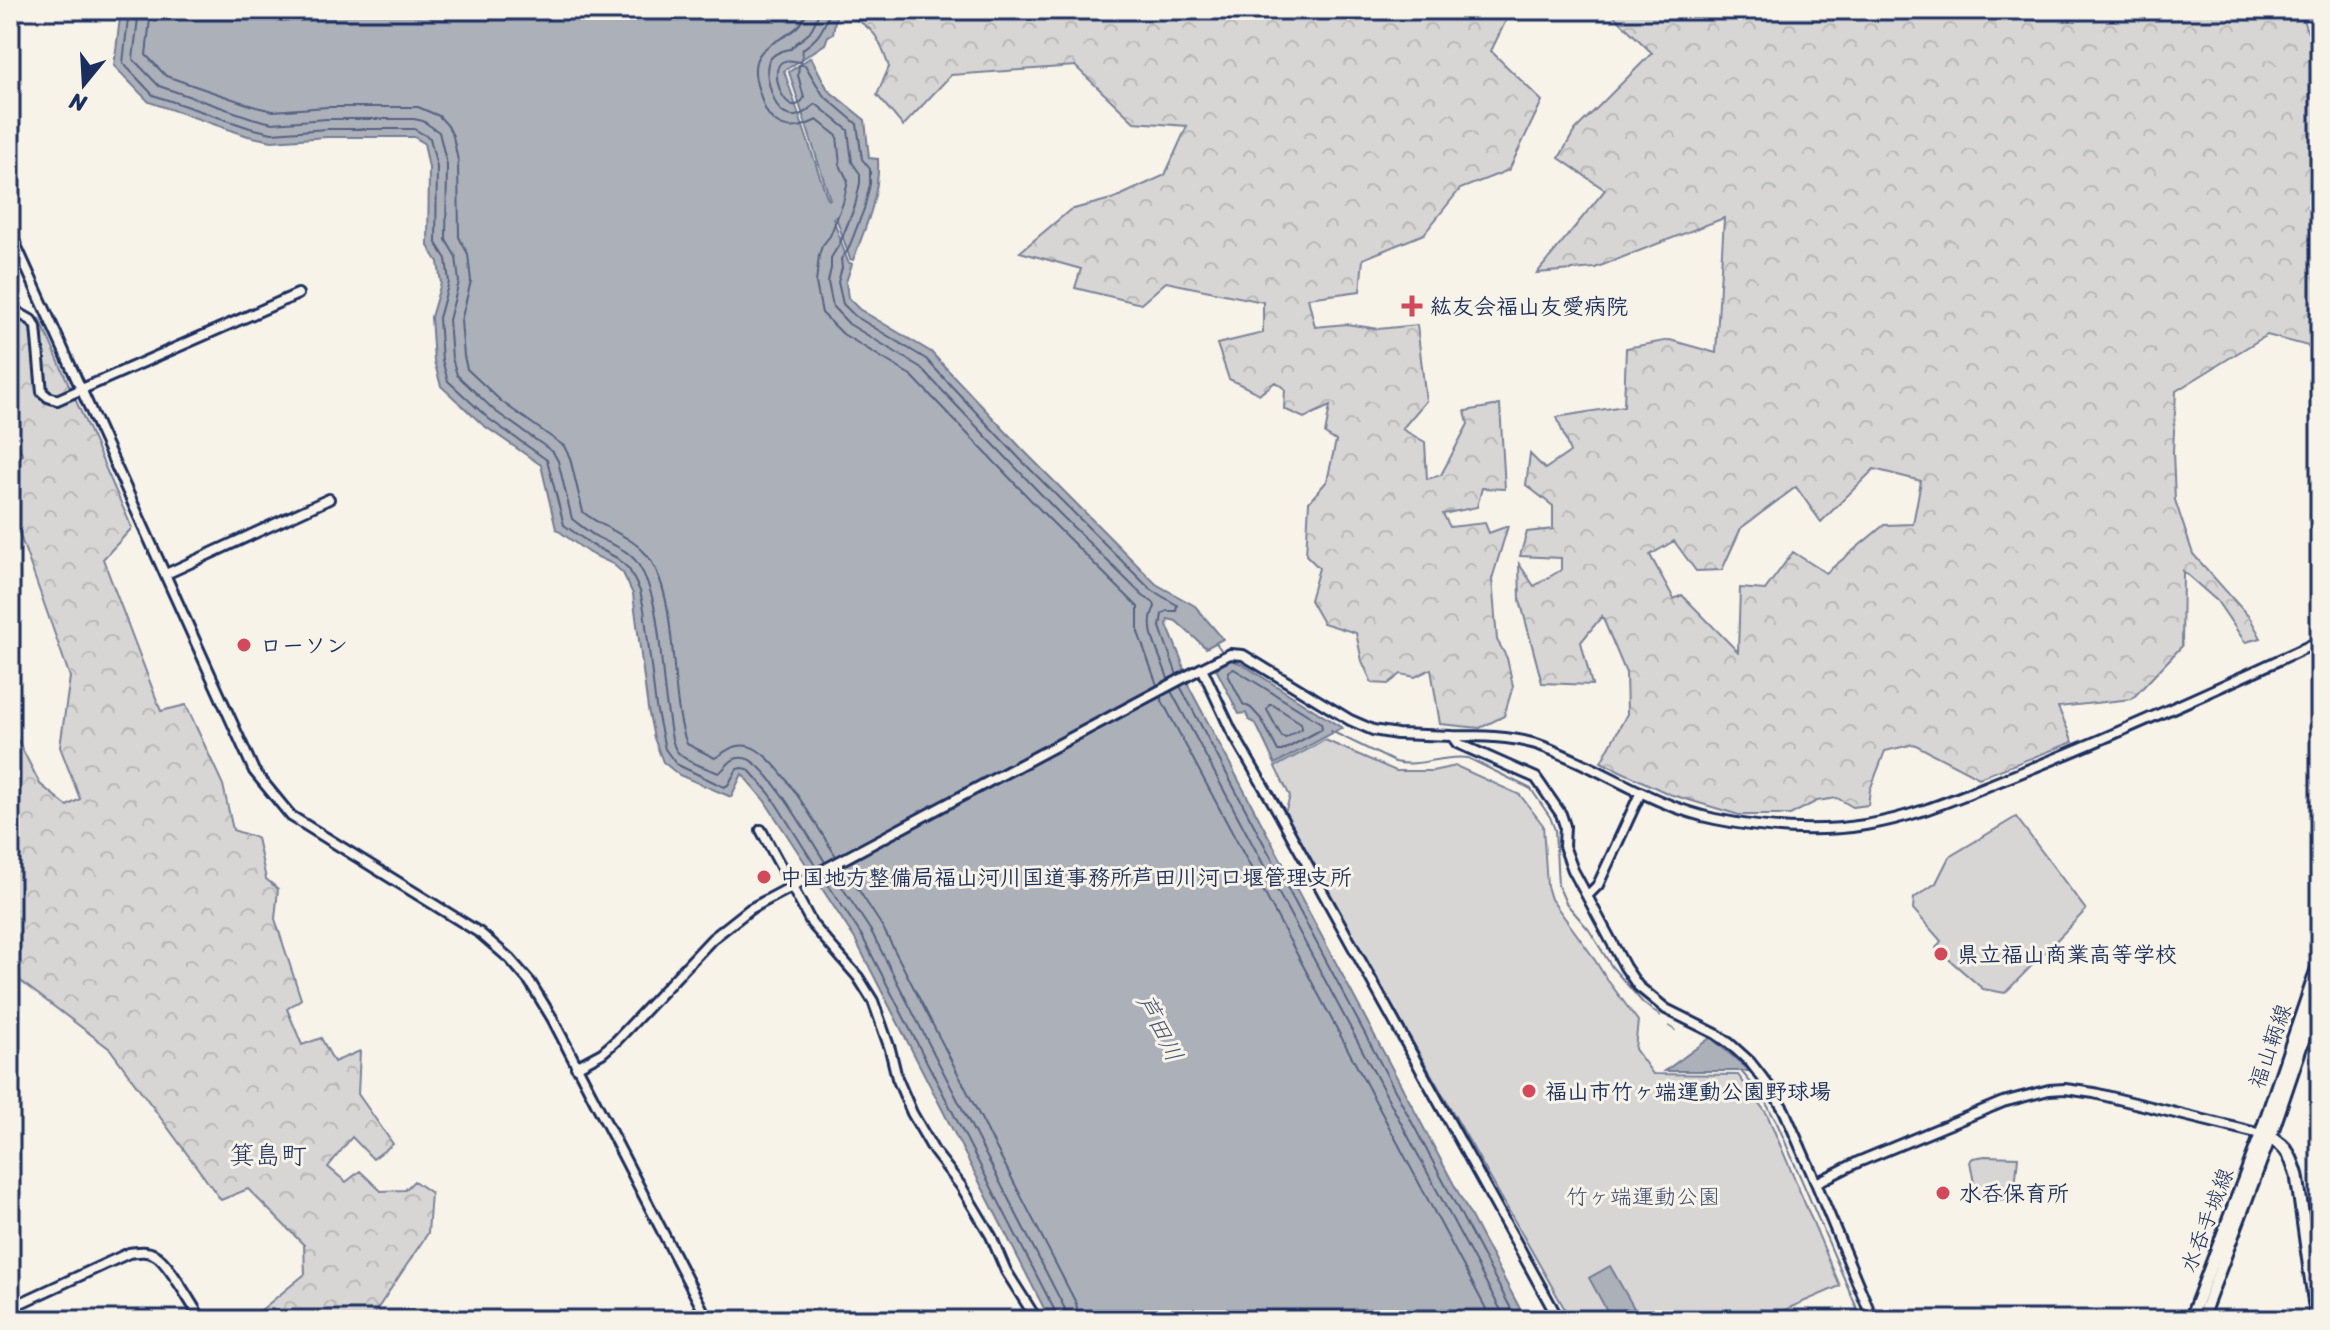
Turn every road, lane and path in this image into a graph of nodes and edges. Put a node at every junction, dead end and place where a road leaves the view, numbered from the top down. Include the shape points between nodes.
1 (10, 232) edge
2 (298, 294) dead end
3 (10, 308) edge
4 (81, 391) junction
5 (329, 499) dead end
6 (166, 574) junction
7 (2320, 641) edge
8 (1202, 668) junction
9 (1452, 736) junction
10 (1640, 794) junction
11 (761, 830) dead end
12 (792, 887) junction
13 (1587, 896) junction
14 (2320, 961) edge
15 (2320, 989) edge
16 (576, 1067) junction
17 (2265, 1136) junction
18 (1816, 1183) junction
19 (10, 1297) edge
20 (202, 1320) edge
21 (708, 1320) edge
22 (1037, 1320) edge
23 (1559, 1320) edge
24 (1873, 1320) edge
25 (2190, 1320) edge
26 (2201, 1320) edge
27 (2317, 1320) edge

1 - 4 street
2 - 4 street
3 - 4 street via 36,327 42,392 57,400
4 - 6 street
5 - 6 street
6 - 16 street via 254,771 274,796 291,816 480,933 510,959 530,982
7 - 10 street via 2115,735 1928,809 1867,825 1822,829 1742,824
8 - 9 street via 1230,654 1243,655 1373,730
8 - 12 street
8 - 23 street via 1231,730
9 - 10 street via 1533,743
9 - 13 street via 1457,743 1536,778 1561,814 1564,846
10 - 13 street via 1598,885
11 - 12 street
12 - 16 street via 738,916 617,1040
12 - 22 street via 812,924 873,1001 912,1113 961,1186
13 - 18 street via 1638,986 1666,1009 1716,1034 1761,1075 1784,1110
14 - 17 main road, 福山鞆線
15 - 17 main road, 福山鞆線
16 - 21 street
17 - 18 street via 2094,1093 2049,1090 2003,1102
17 - 25 main road, 水呑手城線
17 - 26 main road, 水呑手城線
17 - 27 main road via 2288,1152 2297,1176
18 - 24 street
19 - 20 street via 14,1306 142,1251 165,1264

